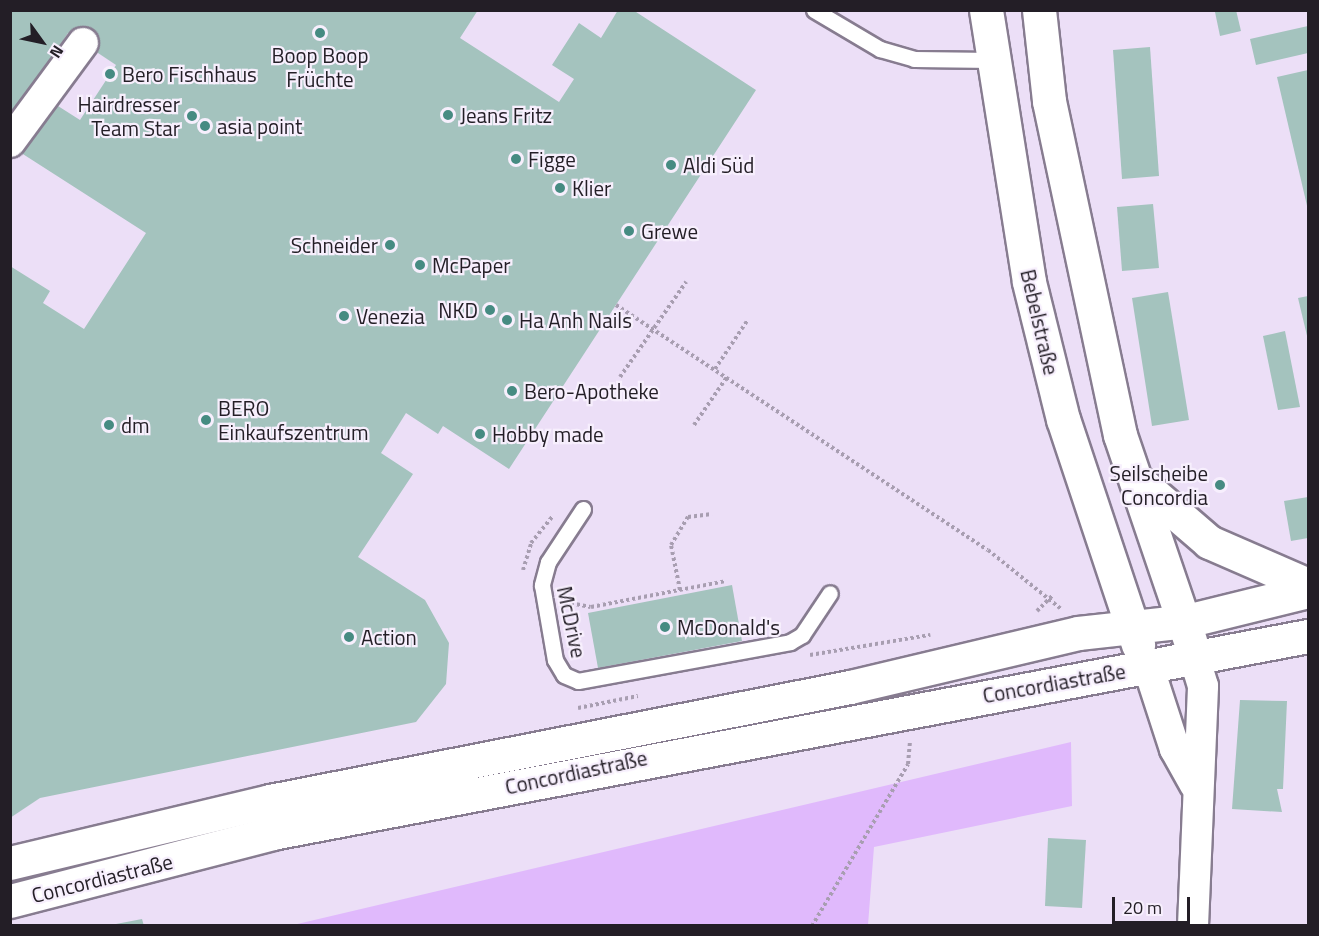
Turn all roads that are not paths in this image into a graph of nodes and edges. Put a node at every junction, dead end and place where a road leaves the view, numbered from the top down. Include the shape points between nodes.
1 (814, 10) edge
2 (986, 10) edge
3 (1039, 10) edge
4 (83, 43) dead end
5 (993, 60) junction
6 (1049, 101) junction
7 (10, 142) edge
8 (1141, 483) junction
9 (583, 509) dead end
10 (1308, 585) edge
11 (1308, 591) edge
12 (830, 593) dead end
13 (1186, 621) junction
14 (1130, 626) junction
15 (1308, 636) edge
16 (1195, 660) junction
17 (1148, 666) junction
18 (1195, 785) junction
19 (10, 863) edge
20 (10, 902) edge
21 (1193, 926) edge

1 - 5 lane via 845,31 914,59
2 - 5 street, Bebelstraße
3 - 6 street
4 - 7 street
5 - 6 street
5 - 14 street, Bebelstraße via 1029,282 1064,419
6 - 8 street via 1120,435
8 - 10 street via 1209,542
8 - 13 street
9 - 12 lane, McDrive via 542,574 555,660 564,675 578,681 790,642 802,635
11 - 13 street, Concordiastraße
13 - 14 street, Concordiastraße
13 - 16 street
14 - 17 street, Concordiastraße
14 - 19 street, Concordiastraße via 1078,633 850,687 270,801
15 - 16 street, Concordiastraße
16 - 17 street, Concordiastraße
16 - 18 street via 1203,686
17 - 18 street via 1175,749
17 - 20 street, Concordiastraße via 272,833
18 - 21 street

